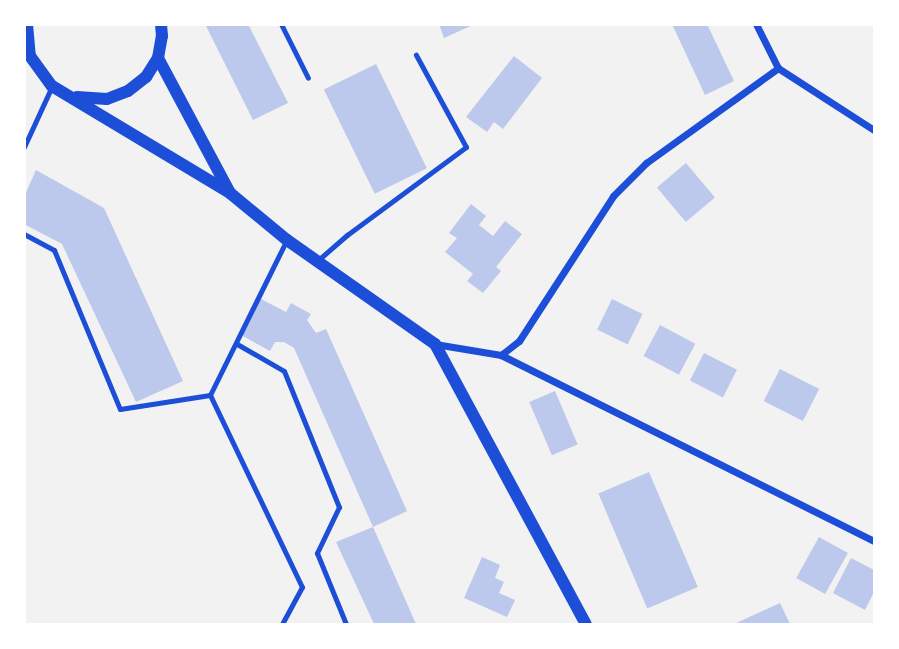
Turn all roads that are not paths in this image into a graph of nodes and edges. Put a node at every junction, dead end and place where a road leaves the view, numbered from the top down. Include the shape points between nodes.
1 (27, 24) edge
2 (161, 24) edge
3 (281, 24) edge
4 (756, 24) edge
5 (416, 55) dead end
6 (158, 58) junction
7 (778, 68) junction
8 (24, 74) edge
9 (309, 78) dead end
10 (52, 86) junction
11 (874, 130) edge
12 (24, 147) edge
13 (230, 193) junction
14 (24, 234) edge
15 (287, 240) junction
16 (317, 261) junction
17 (237, 344) junction
18 (435, 344) junction
19 (501, 355) junction
20 (210, 395) junction
21 (874, 541) edge
22 (282, 625) edge
23 (346, 625) edge
24 (586, 625) edge

1 - 10 street via 30,56
2 - 6 street
3 - 9 lane
4 - 7 street
5 - 16 lane via 466,147
6 - 10 street via 146,77 128,92 96,100
6 - 13 street
7 - 11 street
7 - 19 street via 646,163 621,188 519,341
8 - 10 street
10 - 12 lane
10 - 13 street
13 - 15 street
14 - 20 lane via 54,250 120,409
15 - 16 street
15 - 17 lane
16 - 18 street
17 - 20 lane
17 - 23 lane via 284,371 339,507 317,553
18 - 19 street
18 - 24 street
19 - 21 street
20 - 22 lane via 302,587

